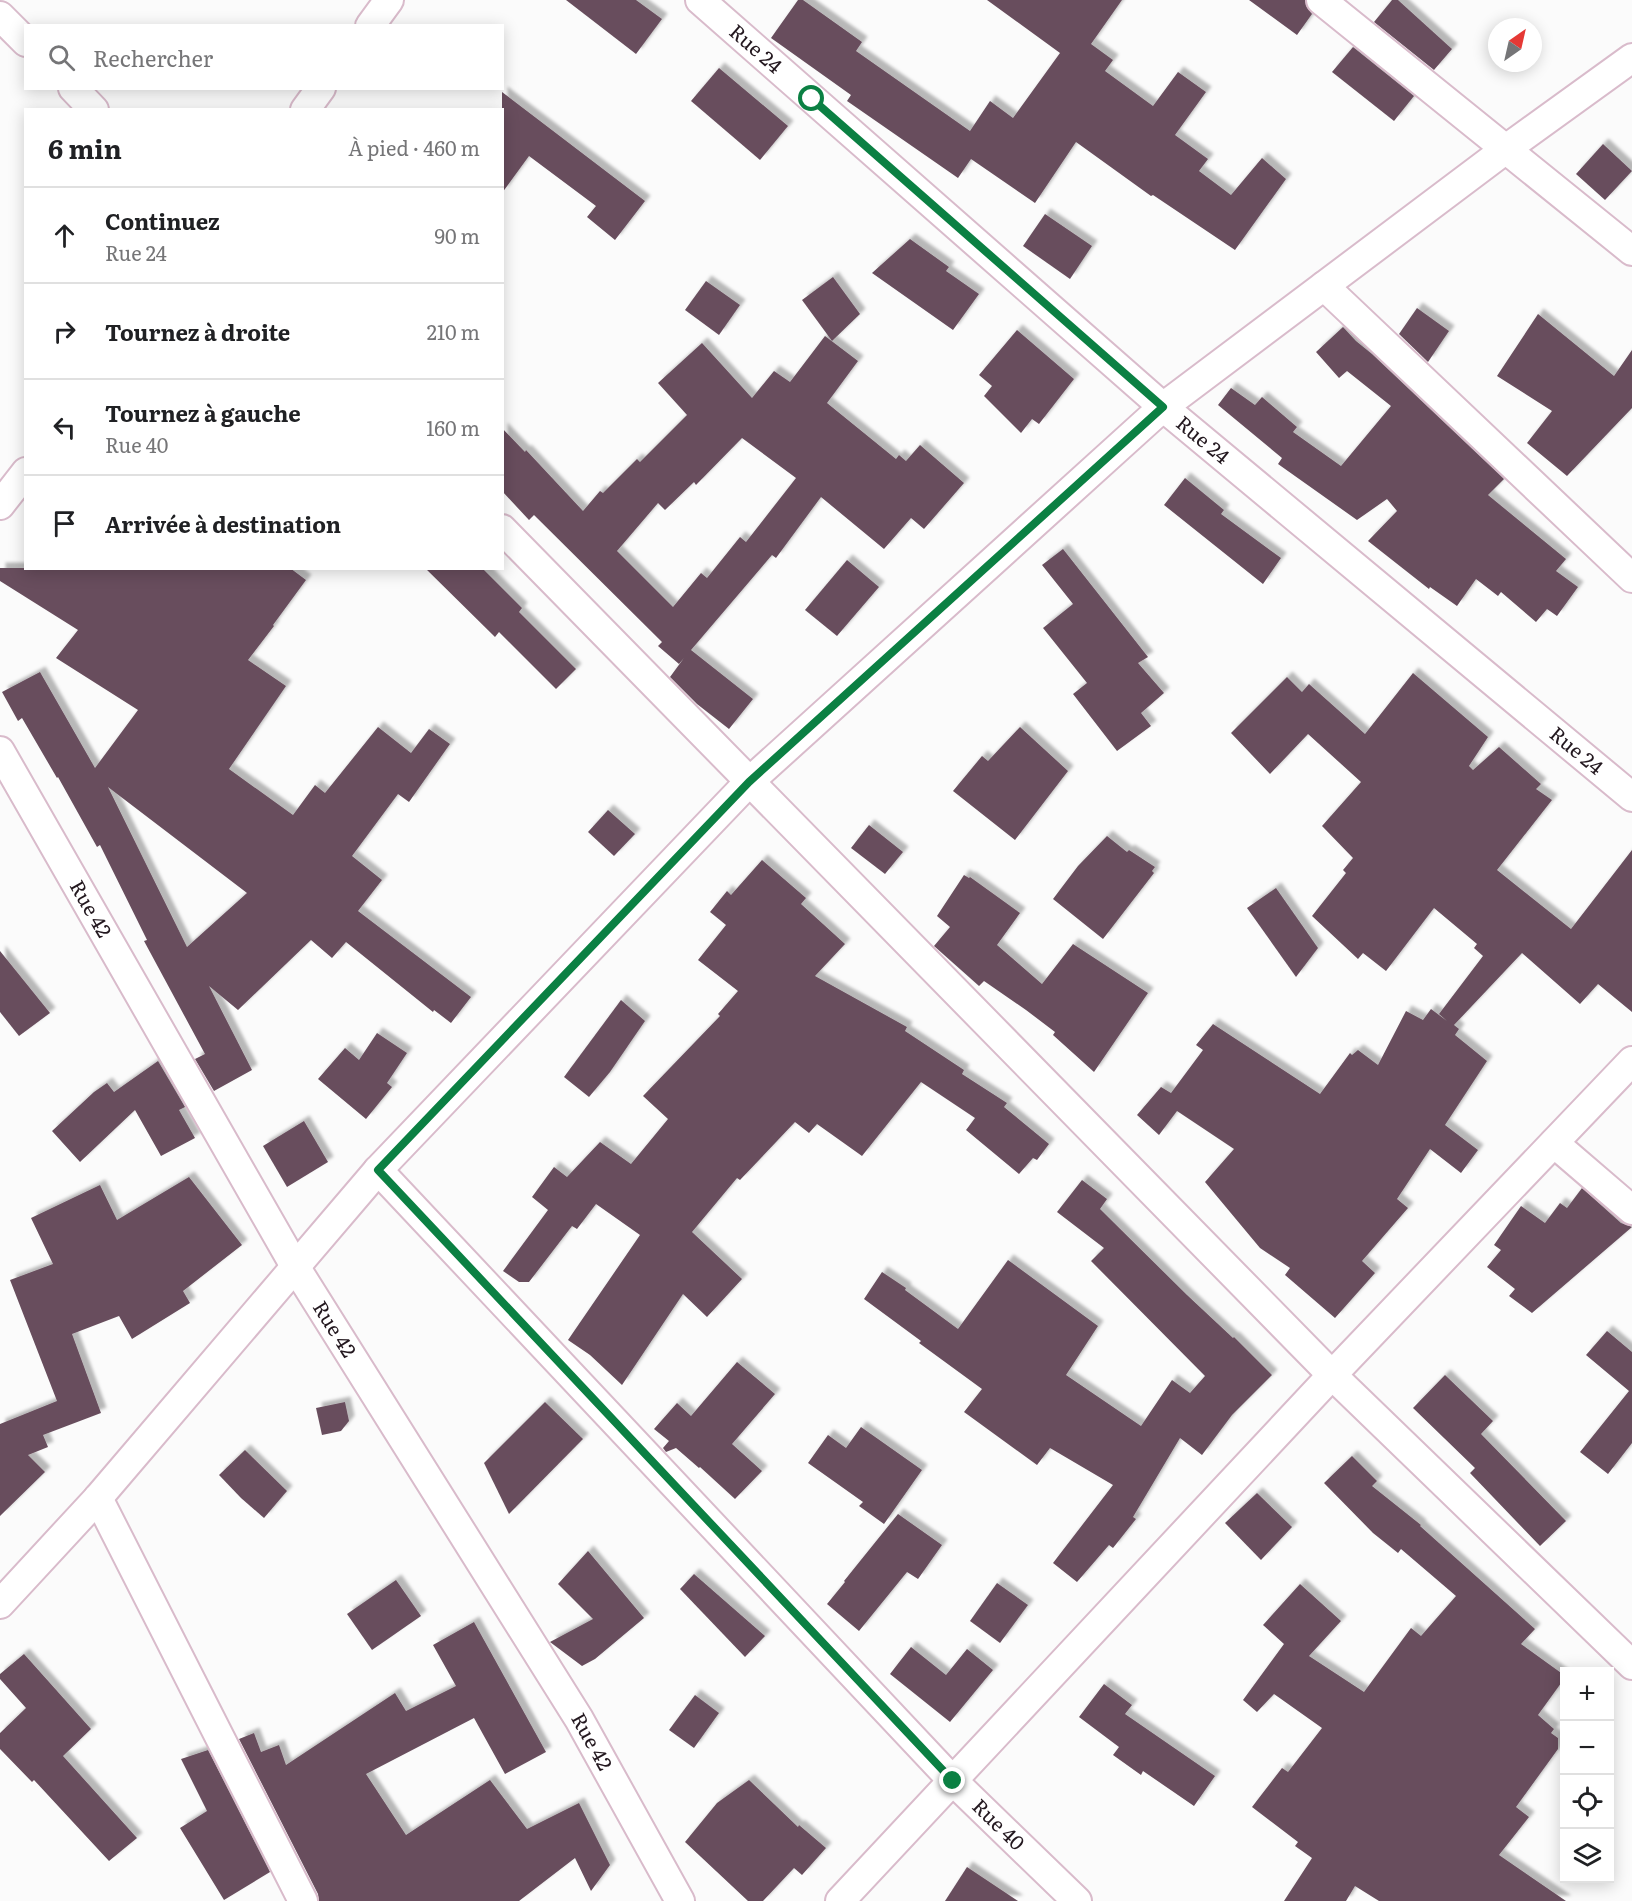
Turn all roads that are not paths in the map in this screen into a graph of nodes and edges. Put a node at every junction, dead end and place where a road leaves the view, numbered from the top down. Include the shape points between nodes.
1 (389, 0) edge
2 (700, 0) edge
3 (1321, 0) edge
4 (0, 16) edge
5 (371, 24) edge
6 (24, 40) edge
7 (1632, 58) edge
8 (75, 90) edge
9 (320, 90) edge
10 (92, 108) edge
11 (306, 108) edge
12 (1506, 148) junction
13 (1632, 251) edge
14 (1324, 286) junction
15 (1163, 407) junction
16 (24, 475) edge
17 (0, 505) edge
18 (504, 531) edge
19 (1632, 578) edge
20 (0, 751) edge
21 (749, 782) junction
22 (1632, 797) edge
23 (1632, 1061) edge
24 (1554, 1143) junction
25 (378, 1170) junction
26 (1632, 1210) edge
27 (296, 1268) junction
28 (1332, 1375) junction
29 (98, 1498) junction
30 (0, 1604) edge
31 (1632, 1665) edge
32 (953, 1781) junction
33 (303, 1901) edge
34 (680, 1901) edge
35 (840, 1901) edge
36 (1077, 1901) edge

1 - 5 street
2 - 15 street, Rue 24
3 - 12 street
4 - 6 street
7 - 12 street
8 - 10 street
9 - 11 street
12 - 13 street
12 - 14 street
14 - 15 street
14 - 19 street
15 - 21 street
15 - 22 street, Rue 24
16 - 17 street
18 - 21 street
20 - 27 street, Rue 42
21 - 25 street
21 - 28 street
23 - 24 street
24 - 26 street
24 - 28 street
25 - 27 street
25 - 32 street, Rue 40
27 - 29 street
27 - 34 street, Rue 42 via 579,1719
28 - 31 street
28 - 32 street
29 - 30 street
29 - 33 street
32 - 35 street
32 - 36 street, Rue 40

